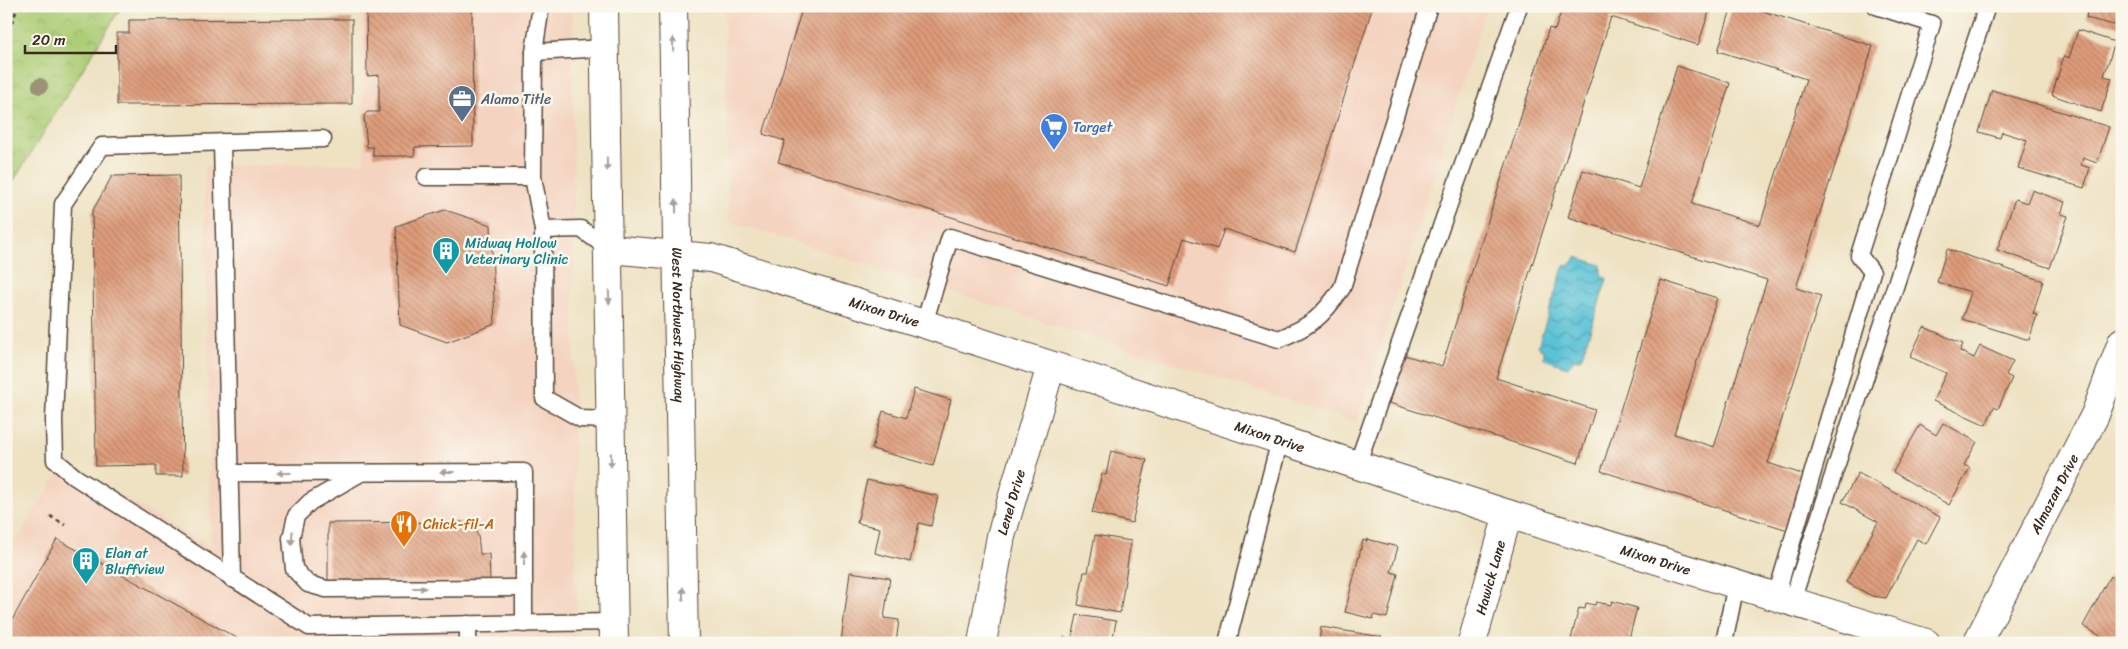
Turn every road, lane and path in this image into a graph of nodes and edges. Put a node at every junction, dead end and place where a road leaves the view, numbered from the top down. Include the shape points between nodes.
1 (18, 6) edge
2 (542, 6) edge
3 (604, 6) edge
4 (673, 6) edge
5 (1429, 6) edge
6 (1519, 6) edge
7 (1876, 6) edge
8 (1985, 6) edge
9 (6, 38) edge
10 (605, 48) junction
11 (534, 52) junction
12 (323, 139) dead end
13 (222, 142) junction
14 (533, 177) junction
15 (426, 178) dead end
16 (543, 230) junction
17 (609, 249) junction
18 (677, 255) junction
19 (924, 324) junction
20 (2122, 342) edge
21 (1051, 366) junction
22 (611, 420) junction
23 (1280, 440) junction
24 (1357, 465) junction
25 (229, 473) junction
26 (361, 473) junction
27 (1508, 514) junction
28 (50, 516) dead end
29 (65, 525) dead end
30 (232, 579) junction
31 (1736, 584) junction
32 (524, 588) junction
33 (1784, 599) junction
34 (468, 624) junction
35 (524, 624) junction
36 (614, 633) edge
37 (468, 643) edge
38 (684, 643) edge
39 (982, 643) edge
40 (1227, 643) edge
41 (1472, 643) edge
42 (1724, 643) edge
43 (1926, 643) edge
44 (1977, 643) edge

1 - 9 path
2 - 11 lane
3 - 10 street
18 -> 4 street, West Northwest Highway
5 - 19 lane via 1342,288 1327,310 1305,328 1279,339 950,237
6 - 24 lane
7 - 33 lane via 1932,24 1858,255 1872,272
8 - 33 lane
10 - 11 lane
10 -> 17 street
11 - 14 lane
12 - 13 lane
13 - 25 lane
13 - 30 lane via 102,146 63,204 54,420 55,460 74,477
14 - 15 lane
14 - 16 lane
16 - 17 lane via 581,229
16 - 22 lane via 544,398 581,419
17 - 18 street, Mixon Drive
17 -> 22 street
18 - 19 street, Mixon Drive via 711,258
38 -> 18 street, West Northwest Highway
19 - 21 street, Mixon Drive
20 - 44 street, Almazan Drive via 2095,415
21 - 23 street, Mixon Drive
21 - 39 street, Lenel Drive via 1001,536
22 -> 36 street
23 - 24 street, Mixon Drive
23 - 40 lane
24 - 27 street, Mixon Drive
26 -> 25 lane
25 - 30 lane
32 -> 26 lane via 524,472
26 -> 32 lane via 310,502 296,516 291,538 294,569 308,584 326,589
27 - 31 street, Mixon Drive
27 - 41 street, Hawick Lane
28 - 29 path
30 - 34 lane via 309,627
31 - 33 street, Mixon Drive
31 - 42 lane
32 - 35 lane
33 - 43 street, Mixon Drive
34 - 35 lane
34 - 37 lane
35 - 36 lane

